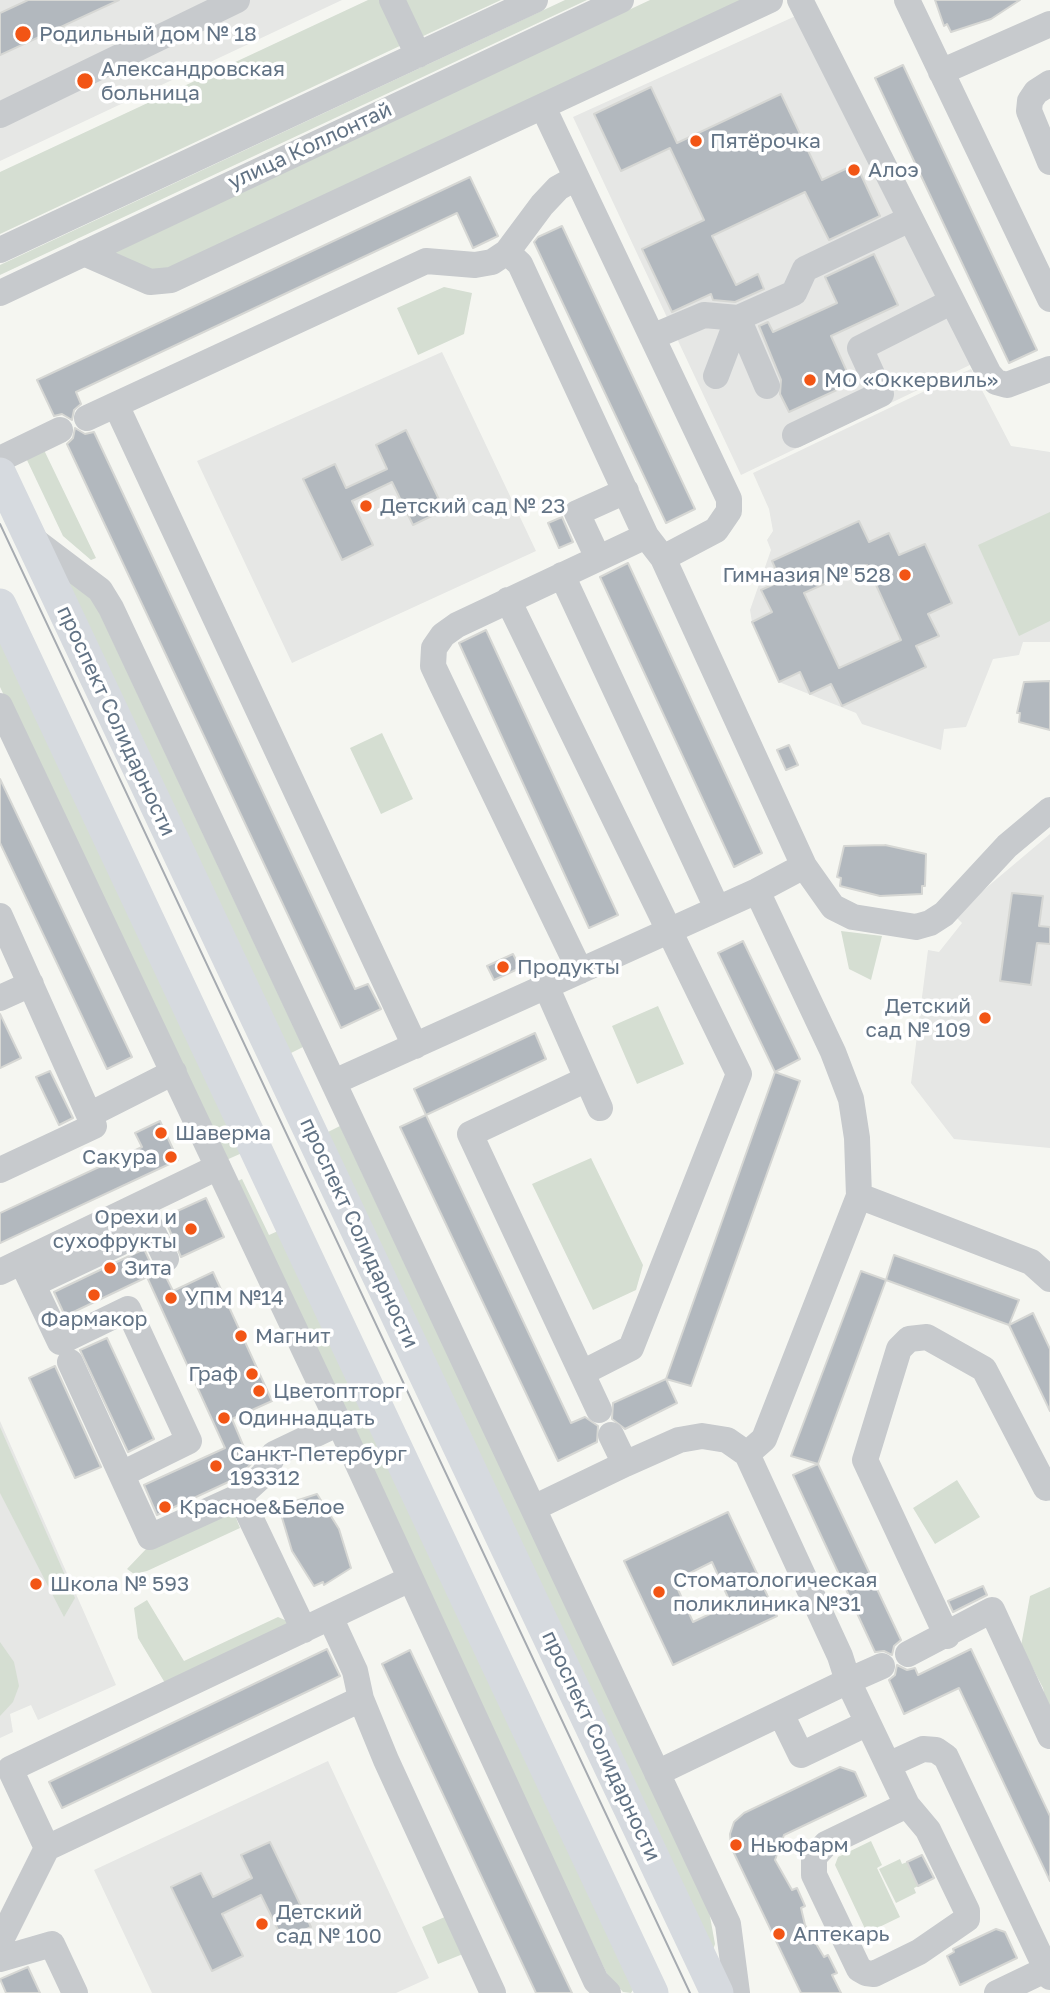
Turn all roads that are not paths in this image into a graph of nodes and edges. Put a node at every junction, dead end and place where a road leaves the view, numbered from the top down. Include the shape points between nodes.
1 (237, 0) edge
2 (392, 0) edge
3 (535, 0) edge
4 (621, 0) edge
5 (770, 0) edge
6 (800, 0) edge
7 (907, 0) edge
8 (1050, 24) edge
9 (418, 55) junction
10 (942, 72) junction
11 (1050, 83) edge
12 (543, 107) junction
13 (0, 116) edge
14 (1050, 162) edge
15 (576, 178) junction
16 (910, 219) junction
17 (0, 250) edge
18 (507, 252) junction
19 (84, 253) junction
20 (0, 293) edge
21 (1050, 299) edge
22 (951, 302) junction
23 (738, 318) junction
24 (652, 337) junction
25 (1050, 369) edge
26 (716, 376) dead end
27 (767, 386) dead end
28 (116, 405) junction
29 (87, 418) dead end
30 (60, 430) dead end
31 (795, 435) dead end
32 (0, 459) edge
33 (0, 474) edge
34 (626, 491) junction
35 (29, 536) junction
36 (646, 536) junction
37 (598, 558) junction
38 (663, 558) junction
39 (562, 575) junction
40 (509, 600) junction
41 (0, 605) edge
42 (0, 706) edge
43 (1050, 810) edge
44 (804, 866) junction
45 (757, 891) junction
46 (716, 908) junction
47 (0, 916) edge
48 (670, 930) junction
49 (580, 971) junction
50 (32, 984) junction
51 (546, 986) junction
52 (0, 998) edge
53 (415, 1046) junction
54 (174, 1072) junction
55 (587, 1079) junction
56 (334, 1082) junction
57 (600, 1108) dead end
58 (89, 1115) junction
59 (218, 1167) junction
60 (0, 1170) edge
61 (859, 1196) junction
62 (140, 1203) junction
63 (151, 1228) junction
64 (166, 1259) dead end
65 (18, 1273) edge
66 (1050, 1279) edge
67 (70, 1362) dead end
68 (582, 1373) junction
69 (600, 1410) dead end
70 (339, 1423) junction
71 (611, 1435) dead end
72 (747, 1454) junction
73 (625, 1464) junction
74 (122, 1474) junction
75 (1050, 1487) edge
76 (240, 1496) junction
77 (544, 1503) dead end
78 (410, 1580) junction
79 (330, 1617) junction
80 (304, 1630) junction
81 (947, 1636) junction
82 (908, 1654) dead end
83 (882, 1666) dead end
84 (848, 1681) junction
85 (361, 1699) junction
86 (781, 1714) junction
87 (868, 1723) junction
88 (1050, 1736) edge
89 (888, 1765) junction
90 (657, 1773) junction
91 (907, 1805) junction
92 (47, 1848) junction
93 (0, 1942) edge
94 (0, 1959) edge
95 (1048, 1973) edge
96 (75, 1993) edge
97 (493, 1993) edge
98 (608, 1993) edge
99 (652, 1993) edge
100 (717, 1993) edge
101 (737, 1993) edge
102 (997, 1993) edge

1 - 13 street
2 - 9 street
3 - 9 street, улица Коллонтай
4 - 19 street, улица Коллонтай
5 - 12 street
6 - 16 street
7 - 10 street
8 - 10 street
9 - 17 street, улица Коллонтай
10 - 21 street
11 - 14 street via 1036,92 1029,111
12 - 15 street
12 - 19 street via 171,280 150,282
15 - 18 street via 542,205
15 - 24 street
16 - 22 street
16 - 23 street via 805,269 794,293
18 - 28 street via 492,262 475,265 426,261
18 - 34 street via 520,264
19 - 20 street, улица Коллонтай
22 - 25 street via 996,382 1007,385
22 - 31 street via 860,348 881,394
23 - 24 street via 704,315
23 - 26 street
23 - 27 street
24 - 38 street via 729,499 729,512 716,530
28 - 29 street
28 - 53 street
30 - 32 street
33 - 35 main road, проспект Солидарности
34 - 36 street
34 - 37 street via 577,513
35 - 56 street via 100,590 111,608
35 - 100 main road, проспект Солидарности
36 - 37 street
36 - 38 street
37 - 39 street
38 - 44 street
39 - 40 street
39 - 46 street
40 - 48 street
40 - 49 street via 443,635 435,648 433,666
41 - 99 main road
42 - 54 street
43 - 44 street via 1007,846 944,914 916,927 853,917 833,907
44 - 45 street
45 - 46 street
45 - 61 street via 851,1099
46 - 48 street
47 - 50 street
48 - 49 street
48 - 68 street via 739,1074 631,1348
49 - 51 street
50 - 52 street
50 - 58 street
51 - 53 street
51 - 55 street
53 - 56 street
54 - 58 street
54 - 59 street
55 - 57 street
55 - 68 street via 470,1134
56 - 90 street
58 - 60 street via 94,1126
59 - 62 street
59 - 70 street
61 - 66 street via 1031,1262
61 - 72 street via 764,1439
62 - 63 street
62 - 65 street
63 - 64 street
63 - 65 street
65 - 74 street via 60,1342 128,1309 189,1441
67 - 74 street
68 - 69 street
70 - 76 street via 274,1454 264,1474
70 - 78 street
71 - 73 street
72 - 73 street via 727,1440 702,1436 679,1440
72 - 84 street
73 - 77 street
74 - 76 street via 150,1537
75 - 81 street via 1046,1488 984,1369 927,1337 909,1339 899,1349 865,1460
76 - 80 street
78 - 79 street
78 - 98 street via 596,1981
79 - 80 street
79 - 85 street via 355,1671
80 - 92 street via 10,1769
81 - 82 street
81 - 88 street via 992,1610
83 - 84 street
84 - 86 street
84 - 87 street
85 - 92 street
85 - 97 street
86 - 87 street via 801,1755
86 - 90 street
87 - 89 street
89 - 91 street
89 - 95 street via 923,1749 946,1757
90 - 101 street via 728,1924
91 - 91 street via 928,1830 967,1911 967,1920 919,1952 874,1974 866,1973 859,1969 814,1875 814,1857 825,1844
92 - 93 street
94 - 96 street via 52,1944
95 - 102 street

